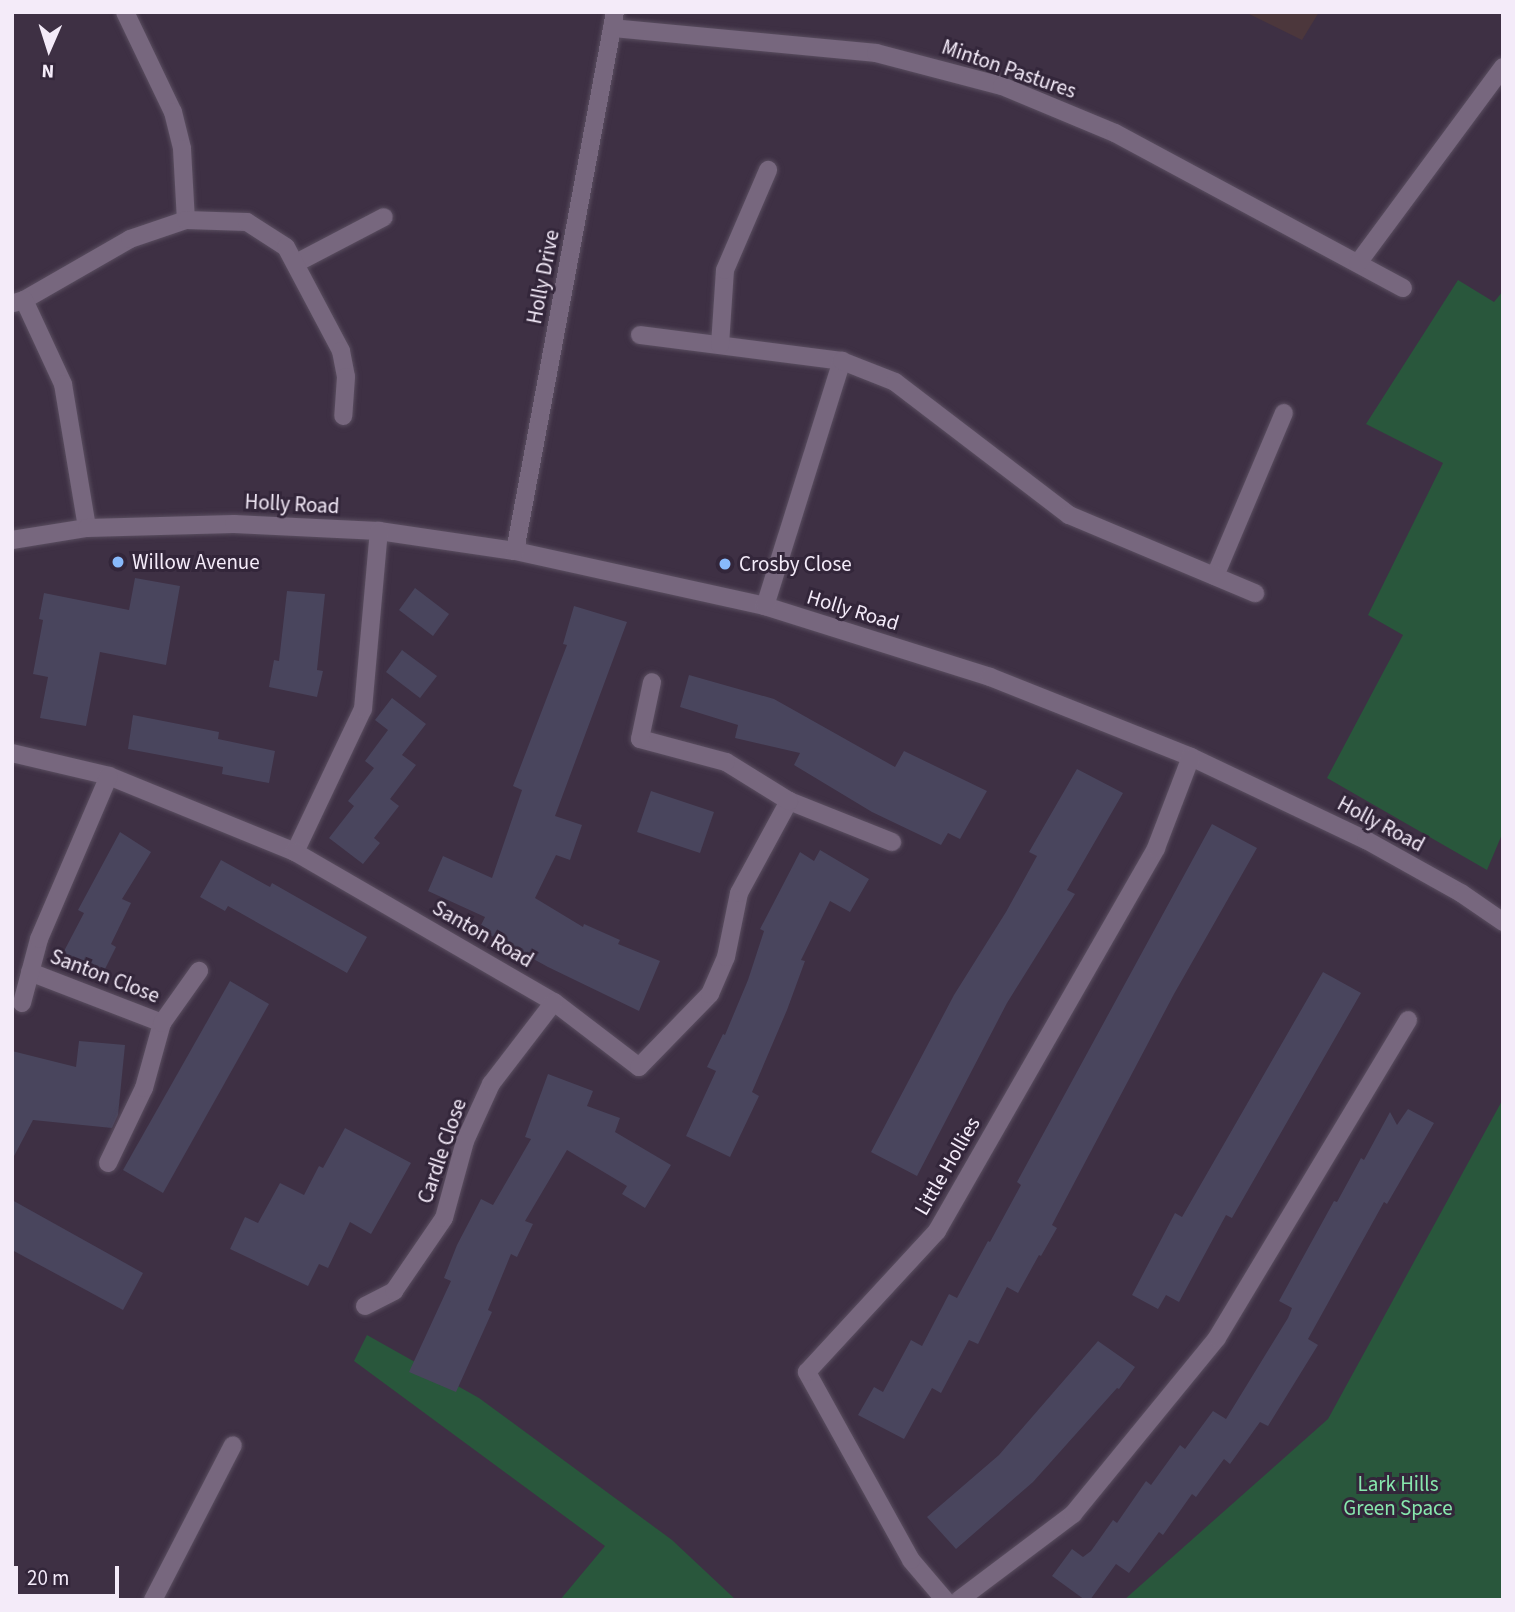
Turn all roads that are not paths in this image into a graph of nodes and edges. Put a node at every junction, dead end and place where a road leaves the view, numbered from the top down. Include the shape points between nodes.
1 (125, 12) edge
2 (614, 20) edge
3 (1503, 67) edge
4 (768, 170) dead end
5 (384, 217) dead end
6 (186, 220) junction
7 (296, 263) junction
8 (1358, 263) junction
9 (1404, 288) dead end
10 (18, 302) edge
11 (640, 335) dead end
12 (720, 345) junction
13 (842, 361) junction
14 (1284, 413) dead end
15 (344, 416) dead end
16 (87, 528) junction
17 (379, 531) junction
18 (12, 540) edge
19 (515, 551) junction
20 (1215, 576) junction
21 (1255, 593) dead end
22 (765, 607) junction
23 (652, 682) dead end
24 (12, 753) edge
25 (1191, 757) junction
26 (109, 776) junction
27 (789, 801) junction
28 (892, 842) dead end
29 (295, 852) junction
30 (1503, 922) edge
31 (199, 971) dead end
32 (30, 972) junction
33 (554, 1002) junction
34 (22, 1003) dead end
35 (1408, 1020) dead end
36 (162, 1023) junction
37 (108, 1163) dead end
38 (365, 1306) dead end
39 (233, 1445) dead end
40 (153, 1600) edge
41 (945, 1600) edge
42 (959, 1600) edge

1 - 6 street via 173,112 182,149
2 - 8 street, Minton Pastures via 876,52 1002,86 1115,132
2 - 19 street, Holly Drive
3 - 8 street
4 - 12 street via 725,270
5 - 7 street
6 - 7 street via 247,222 286,247
6 - 10 street via 130,239
7 - 15 street via 341,351 346,377
8 - 9 street, Minton Pastures
10 - 16 street via 63,384
11 - 12 street
12 - 13 street
13 - 20 street via 895,382 1069,515
13 - 22 street
14 - 20 street
16 - 17 street, Holly Road via 234,524
16 - 18 street, Holly Road
17 - 19 street, Holly Road
17 - 29 street via 363,709
19 - 22 street, Holly Road
20 - 21 street
22 - 25 street, Holly Road via 990,677
23 - 27 street via 640,739 726,762
24 - 26 street, Santon Road
25 - 30 street, Holly Road via 1366,840
25 - 41 street, Little Hollies via 1156,848 937,1231 807,1372 911,1560
26 - 29 street, Santon Road
26 - 32 street, Santon Close via 39,939
27 - 28 street
27 - 33 street, Santon Road via 739,893 726,957 710,994 639,1067
29 - 33 street, Santon Road
31 - 36 street, Santon Close
32 - 34 street, Santon Close
32 - 36 street, Santon Close
33 - 38 street, Cardle Close via 492,1084 466,1141 444,1218 394,1292
35 - 42 street via 1217,1338 1073,1514
36 - 37 street, Santon Close via 144,1088
39 - 40 street

